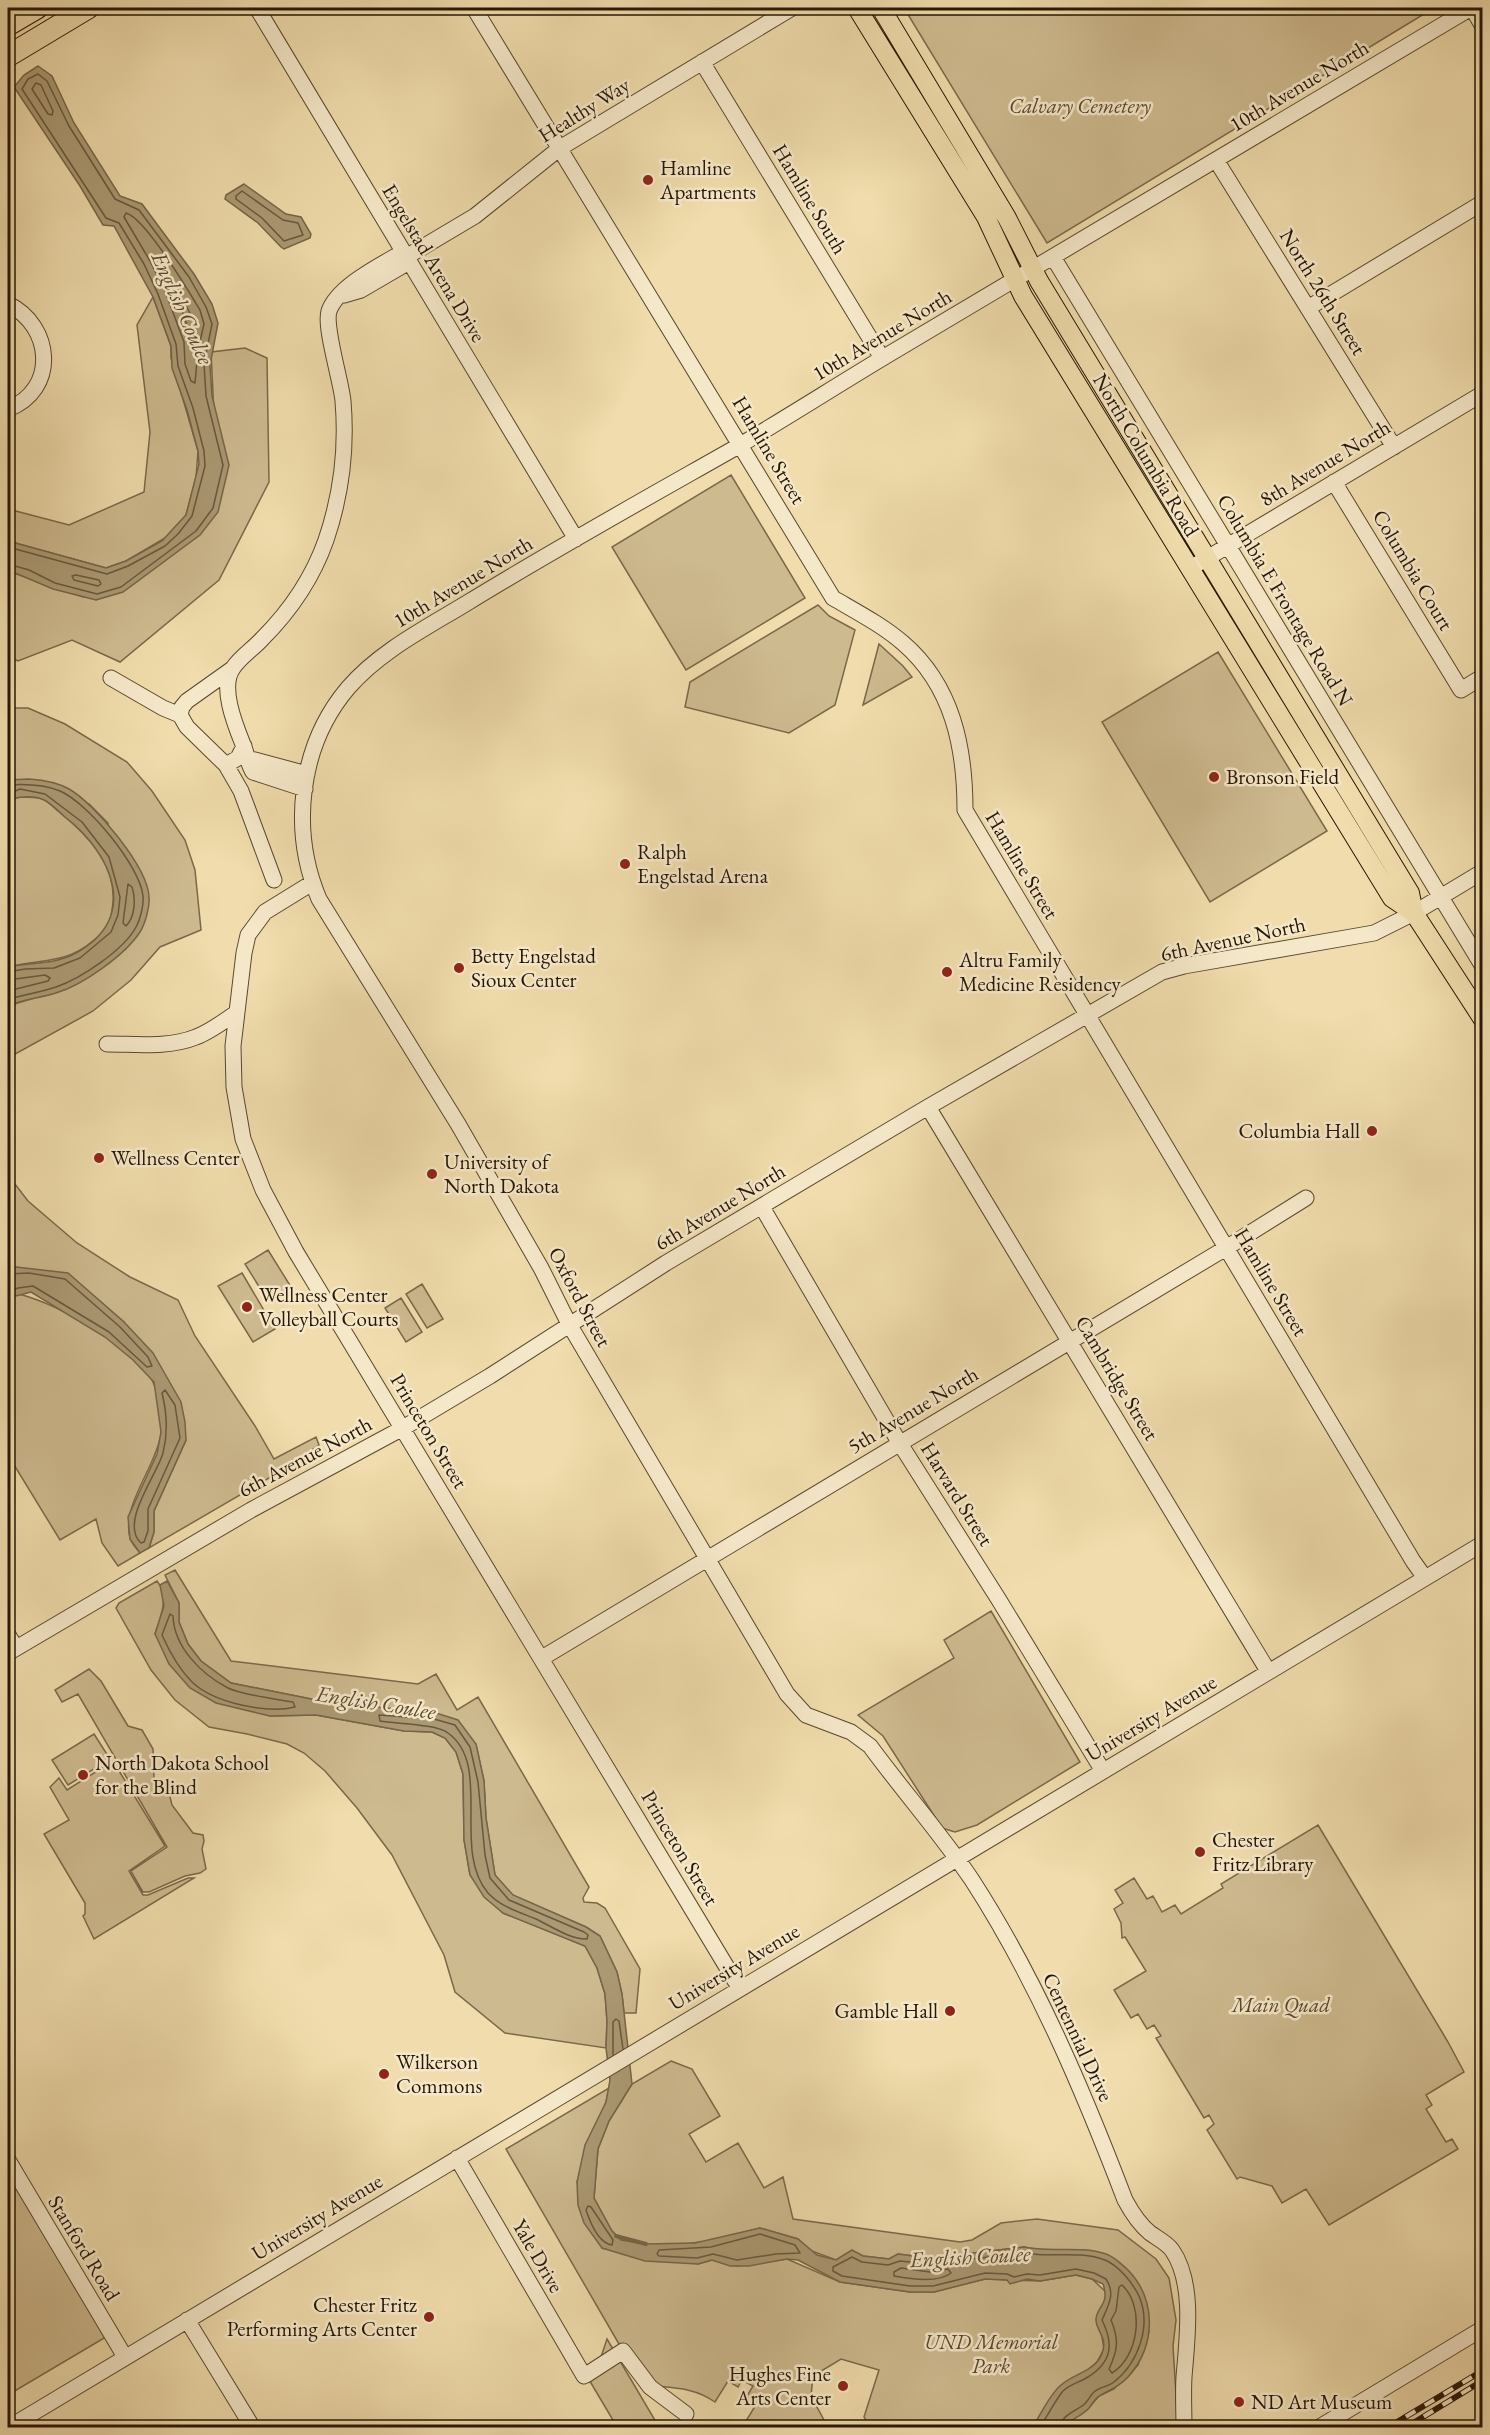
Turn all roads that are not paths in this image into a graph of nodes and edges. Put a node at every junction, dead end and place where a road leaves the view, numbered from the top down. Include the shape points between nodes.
1 (37, 8) edge
2 (88, 8) edge
3 (257, 8) edge
4 (474, 8) edge
5 (792, 8) edge
6 (857, 8) edge
7 (881, 8) edge
8 (1472, 8) edge
9 (8, 25) edge
10 (1482, 25) edge
11 (8, 56) edge
12 (702, 62) junction
13 (560, 148) junction
14 (1216, 160) junction
15 (1482, 203) edge
16 (406, 257) junction
17 (1053, 257) junction
18 (1033, 269) junction
19 (1015, 280) junction
20 (8, 304) edge
21 (1308, 308) junction
22 (882, 358) junction
23 (1482, 394) edge
24 (8, 409) edge
25 (741, 444) junction
26 (1394, 447) junction
27 (1334, 482) junction
28 (576, 539) junction
29 (1227, 546) junction
30 (1206, 559) junction
31 (1189, 569) junction
32 (232, 669) junction
33 (1482, 677) edge
34 (111, 678) dead end
35 (180, 715) junction
36 (329, 715) joint
37 (245, 752) junction
38 (226, 765) junction
39 (306, 782) junction
40 (1482, 872) edge
41 (274, 880) dead end
42 (312, 883) junction
43 (1442, 896) junction
44 (1414, 913) junction
45 (1482, 965) edge
46 (236, 1013) junction
47 (1086, 1014) junction
48 (1482, 1018) edge
49 (107, 1044) dead end
50 (928, 1107) junction
51 (1306, 1198) dead end
52 (762, 1207) junction
53 (1226, 1248) junction
54 (569, 1324) junction
55 (1070, 1341) junction
56 (403, 1428) junction
57 (899, 1442) junction
58 (1482, 1544) edge
59 (706, 1559) junction
60 (1425, 1578) junction
61 (10, 1645) edge
62 (542, 1658) junction
63 (1268, 1671) junction
64 (1103, 1771) junction
65 (943, 1840) joint
66 (956, 1860) junction
67 (740, 1989) junction
68 (457, 2158) junction
69 (8, 2160) edge
70 (187, 2320) junction
71 (1482, 2329) edge
72 (125, 2357) junction
73 (686, 2414) dead end
74 (8, 2427) edge
75 (253, 2427) edge
76 (1184, 2427) edge
77 (1318, 2427) edge

1 - 9 highway
2 - 11 highway
3 - 16 street, Engelstad Arena Drive
4 - 13 street, Hamline Street
5 - 12 street, Healthy Way
6 - 19 main road, North Columbia Road via 986,217
7 - 18 main road, North Columbia Road via 1007,218
8 - 10 street
8 - 14 street, 10th Avenue North
12 - 13 street, Healthy Way
12 - 22 street, Hamline South
13 - 16 street, Healthy Way via 475,216
13 - 25 street, Hamline Street
14 - 17 street, 10th Avenue North
14 - 21 street, North 26th Street
15 - 21 street
16 - 28 street, Engelstad Arena Drive
16 - 32 street, Healthy Way via 359,279 333,304 328,321 344,426 333,518 316,566 301,591 263,639
17 - 18 street, 10th Avenue North
17 - 29 street, Columbia E Frontage Road N
18 - 19 street, 10th Avenue North
18 - 30 main road, North Columbia Road
19 - 22 street, 10th Avenue North
19 - 31 main road, North Columbia Road
20 - 24 street via 38,330 44,354 39,380 31,393
21 - 26 street, North 26th Street
22 - 25 street, 10th Avenue North
23 - 26 street, 8th Avenue North
25 - 28 street, 10th Avenue North
25 - 47 street, Hamline Street via 833,598 903,643 927,667 944,693 963,760 965,810
26 - 27 street, 8th Avenue North
27 - 29 street, 8th Avenue North
27 - 33 street, Columbia Court via 1461,690
28 - 36 street, 10th Avenue North via 494,585 373,663
29 - 30 street, 8th Avenue North
29 - 43 street, Columbia E Frontage Road N
30 - 31 street, 8th Avenue North
30 - 44 main road, North Columbia Road via 1410,893
31 - 44 main road, North Columbia Road via 1392,898
32 - 35 street via 187,701
32 - 37 street via 231,713
34 - 35 street
35 - 38 street
36 - 39 street, Oxford Street via 312,751
37 - 38 street
37 - 39 street
38 - 41 street via 241,791
39 - 42 street, Oxford Street via 301,830
40 - 43 street, 6th Avenue North
42 - 46 street, Princeton Street via 271,907 248,935
42 - 54 street, Oxford Street via 458,1124
43 - 44 street, 6th Avenue North
43 - 45 street, Columbia E Frontage Road N
44 - 47 street, 6th Avenue North via 1374,933 1162,972
44 - 48 main road, North Columbia Road
46 - 49 street via 184,1040 166,1044
46 - 56 street, Princeton Street via 234,1087 252,1167 296,1252
47 - 50 street, 6th Avenue North
47 - 53 street, Hamline Street
50 - 52 street, 6th Avenue North
50 - 55 street, Cambridge Street
51 - 53 street, 5th Avenue North
52 - 54 street, 6th Avenue North
52 - 57 street, Harvard Street
53 - 55 street, 5th Avenue North
53 - 60 street, Hamline Street
54 - 56 street, 6th Avenue North
54 - 59 street, Oxford Street
55 - 57 street, 5th Avenue North
55 - 63 street, Cambridge Street
56 - 61 street, 6th Avenue North
56 - 62 street, Princeton Street
57 - 59 street, 5th Avenue North
57 - 64 street, Harvard Street
58 - 60 street, University Avenue
59 - 62 street, 5th Avenue North
59 - 65 street, Oxford Street via 788,1694 806,1715 851,1732 870,1746
60 - 63 street, University Avenue
62 - 67 street, Princeton Street
63 - 64 street, University Avenue
64 - 66 street, University Avenue
65 - 66 street, Centennial Drive
66 - 67 street, University Avenue
66 - 76 street, Centennial Drive via 979,1891 1040,2003 1084,2097 1125,2200 1149,2232 1171,2249 1184,2285 1188,2317
67 - 68 street, University Avenue
68 - 70 street, University Avenue
68 - 73 street, Yale Drive via 585,2375 623,2351 650,2387
69 - 72 street, Stanford Road
70 - 72 street, University Avenue
70 - 75 street
71 - 77 street
72 - 74 street, University Avenue

